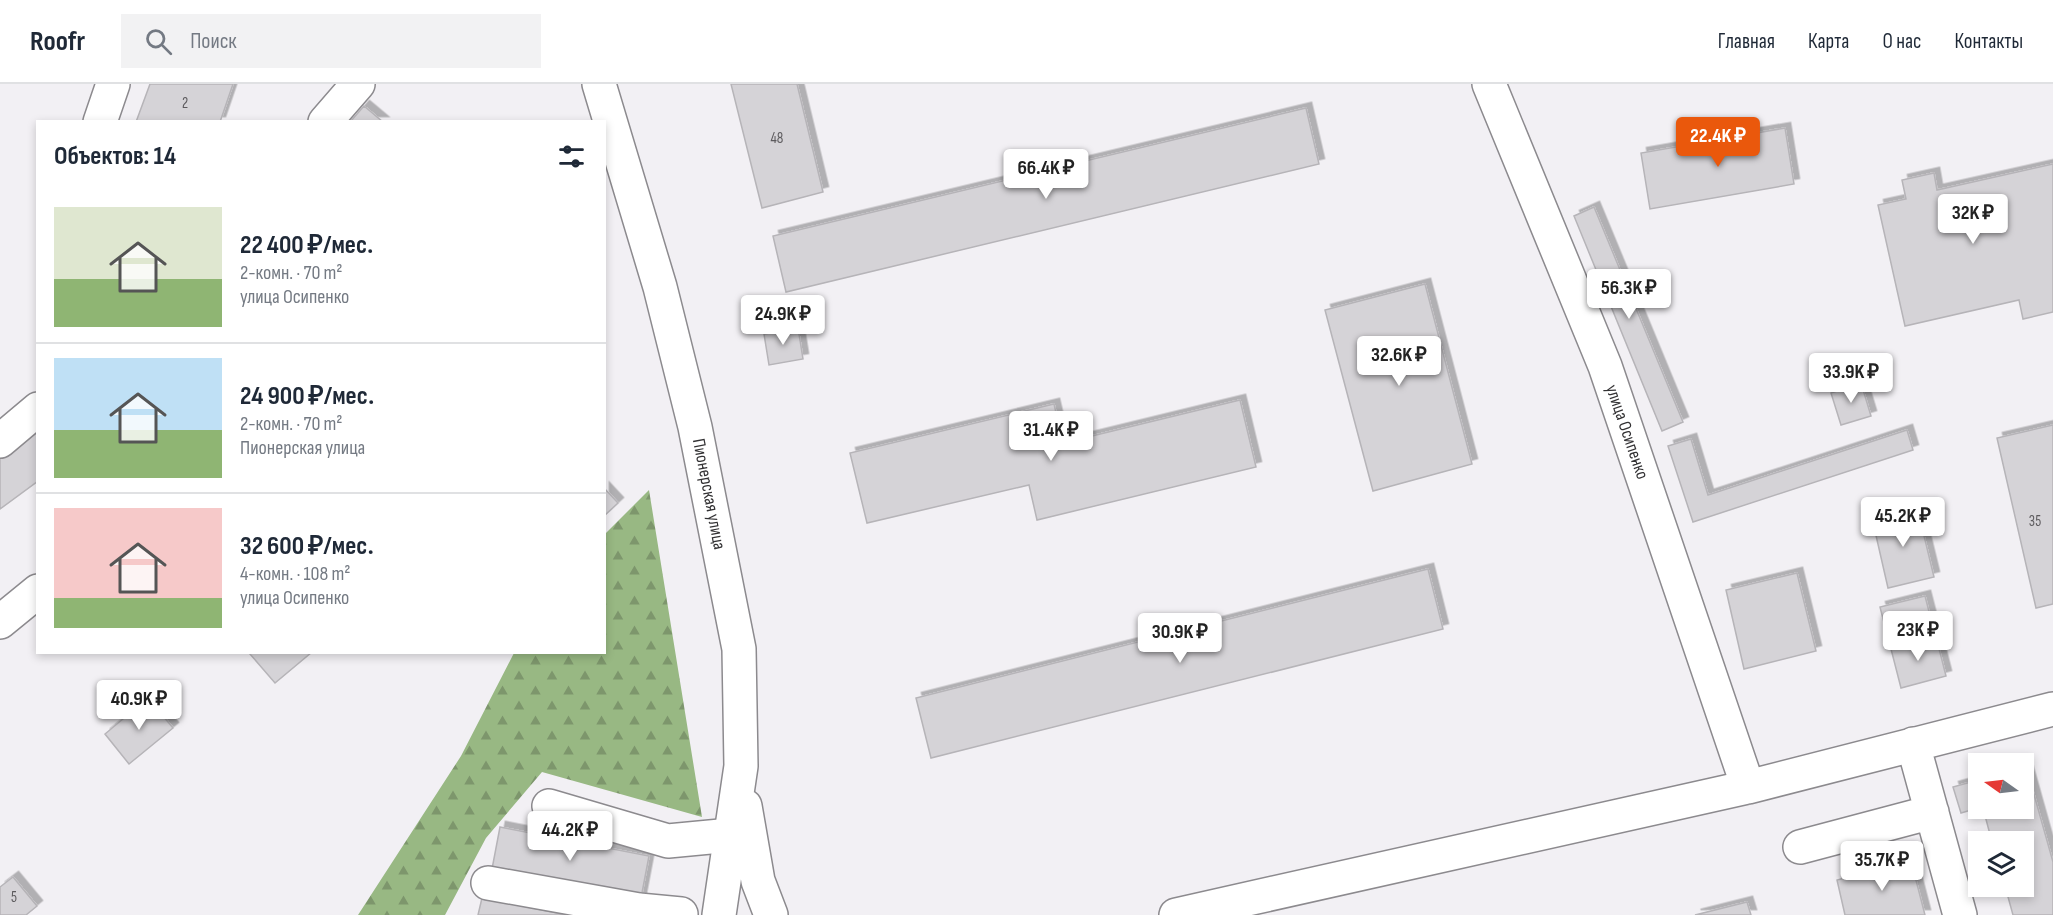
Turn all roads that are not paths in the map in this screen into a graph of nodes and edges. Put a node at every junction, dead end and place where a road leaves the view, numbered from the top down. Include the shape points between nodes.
1 (113, 84) edge
2 (358, 84) edge
3 (599, 84) edge
4 (1490, 84) edge
5 (101, 120) edge
6 (327, 120) edge
7 (36, 411) edge
8 (0, 441) edge
9 (36, 593) edge
10 (0, 622) edge
11 (2053, 709) edge
12 (1913, 744) junction
13 (741, 766) junction
14 (1748, 787) junction
15 (549, 806) dead end
16 (1932, 812) junction
17 (731, 835) junction
18 (1800, 847) dead end
19 (488, 883) dead end
20 (721, 901) edge
21 (680, 914) edge
22 (771, 915) edge
23 (1176, 915) edge
24 (1960, 915) edge

1 - 5 street
2 - 6 street
3 - 13 street, Пионерская улица via 660,287 695,427 739,649
4 - 14 street, улица Осипенко via 1605,366
7 - 8 street
9 - 10 street
11 - 12 street
12 - 14 street
12 - 16 street
13 - 17 street, Пионерская улица
13 - 22 street via 758,880
14 - 23 street
15 - 17 street via 668,841
16 - 18 street
16 - 24 street
17 - 20 street, Пионерская улица
19 - 21 street
20 - 21 street

